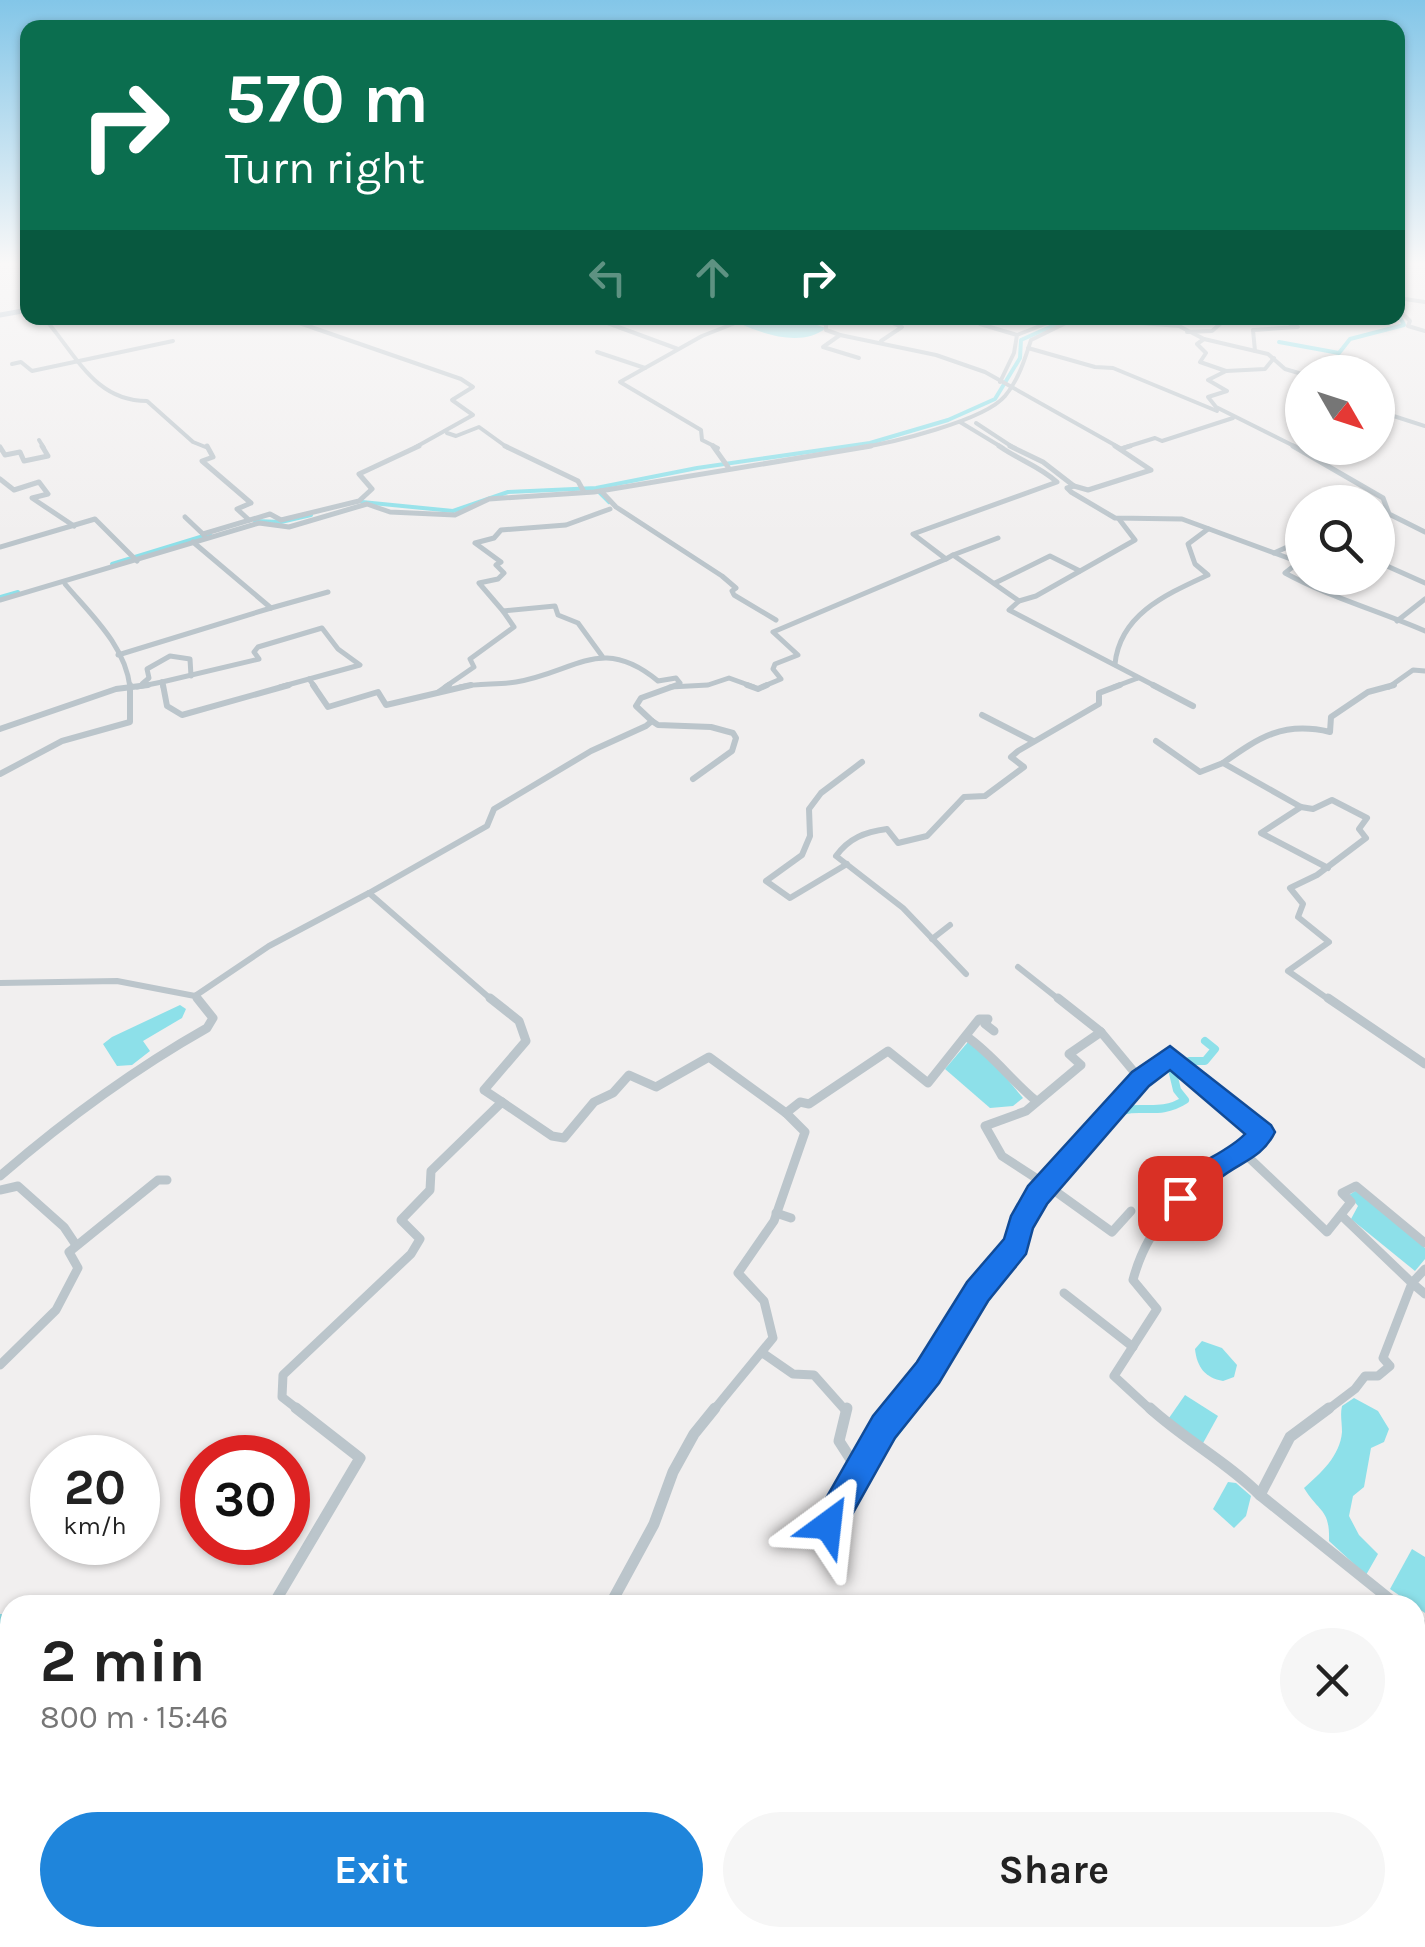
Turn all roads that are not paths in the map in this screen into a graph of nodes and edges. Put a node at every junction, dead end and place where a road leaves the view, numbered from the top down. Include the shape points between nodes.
1 (74, 356) edge
2 (106, 356) edge
3 (397, 356) edge
4 (609, 356) edge
5 (666, 356) edge
6 (852, 356) edge
7 (937, 356) edge
8 (1013, 356) edge
9 (1023, 356) edge
10 (1056, 356) edge
11 (1204, 356) edge
12 (1268, 356) edge
13 (859, 358) dead end
14 (1274, 358) junction
15 (79, 362) junction
16 (12, 364) dead end
17 (645, 368) junction
18 (1285, 368) edge
19 (1226, 371) junction
20 (1005, 383) junction
21 (1395, 416) edge
22 (1230, 417) junction
23 (963, 420) junction
24 (1425, 426) edge
25 (447, 433) junction
26 (39, 440) dead end
27 (0, 448) edge
28 (1120, 448) junction
29 (727, 464) junction
30 (0, 480) edge
31 (1074, 486) junction
32 (583, 489) junction
33 (601, 490) junction
34 (610, 509) dead end
35 (622, 510) junction
36 (641, 511) dead end
37 (185, 517) dead end
38 (1120, 519) junction
39 (249, 520) junction
40 (74, 526) junction
41 (1208, 529) junction
42 (1425, 532) edge
43 (205, 537) junction
44 (998, 538) dead end
45 (193, 542) junction
46 (0, 546) edge
47 (1285, 548) edge
48 (1274, 553) junction
49 (950, 557) junction
50 (137, 561) junction
51 (1395, 568) edge
52 (1080, 571) junction
53 (995, 583) junction
54 (1425, 583) edge
55 (65, 584) junction
56 (328, 592) dead end
57 (1425, 599) edge
58 (0, 600) edge
59 (1019, 601) junction
60 (271, 608) junction
61 (503, 611) junction
62 (776, 620) dead end
63 (1397, 622) junction
64 (1425, 631) edge
65 (118, 655) junction
66 (602, 656) junction
67 (1115, 664) junction
68 (1425, 671) edge
69 (191, 676) junction
70 (1138, 678) dead end
71 (309, 680) junction
72 (162, 682) junction
73 (680, 684) junction
74 (134, 688) junction
75 (434, 695) junction
76 (1193, 706) dead end
77 (982, 714) dead end
78 (652, 721) junction
79 (0, 729) edge
80 (1156, 740) dead end
81 (1033, 741) junction
82 (862, 762) dead end
83 (1223, 763) junction
84 (0, 774) edge
85 (692, 780) dead end
86 (1301, 808) junction
87 (847, 864) junction
88 (1328, 868) junction
89 (369, 893) junction
90 (950, 925) dead end
91 (932, 939) junction
92 (1018, 967) dead end
93 (966, 974) dead end
94 (0, 983) edge
95 (195, 996) junction
96 (994, 1031) dead end
97 (1101, 1032) junction
98 (966, 1036) junction
99 (1425, 1064) edge
100 (1140, 1079) junction
101 (1035, 1100) junction
102 (502, 1102) junction
103 (786, 1113) junction
104 (1244, 1153) junction
105 (0, 1176) edge
106 (167, 1180) dead end
107 (0, 1190) edge
108 (1131, 1211) dead end
109 (776, 1212) junction
110 (1341, 1215) junction
111 (791, 1218) dead end
112 (1425, 1242) edge
113 (76, 1245) junction
114 (1425, 1269) edge
115 (1412, 1283) junction
116 (1064, 1293) dead end
117 (1425, 1294) edge
118 (1132, 1347) junction
119 (764, 1354) junction
120 (0, 1365) edge
121 (859, 1472) junction
122 (1260, 1495) junction
123 (818, 1542) dead end
124 (279, 1595) edge
125 (615, 1595) edge
126 (1384, 1595) edge

1 - 15 street
2 - 15 street
3 - 25 street via 474,387 452,400 473,415
4 - 17 street
5 - 17 street
6 - 13 street
7 - 20 street
8 - 20 street
9 - 20 street
10 - 22 street via 1113,368
11 - 19 street via 1200,362
12 - 14 street
14 - 18 street
14 - 19 street via 1265,369
15 - 16 street via 32,371
15 - 39 street via 116,398 146,402 193,442 206,444 213,457 202,461 251,503 237,509
17 - 29 street via 620,384 700,430
19 - 22 street via 1208,380 1227,392 1208,397
20 - 23 street via 1003,399
20 - 28 street
21 - 24 street
22 - 28 street via 1162,442
22 - 42 street via 1326,463 1383,498 1389,514
23 - 29 street via 867,447
23 - 31 street
23 - 49 street via 1057,482 913,534
25 - 32 street via 479,427
25 - 39 street via 359,474 372,488 358,501 281,520 270,514
26 - 27 street via 48,456 24,462 20,452 5,455
28 - 31 street via 1151,470 1088,490
29 - 33 street
30 - 40 street via 14,490 38,482 48,494 32,498
31 - 38 street via 1067,488 1070,493
32 - 33 street
32 - 43 street via 489,499 455,514 390,512 368,504 289,527 259,523
33 - 35 street
34 - 61 street via 566,525 501,530 475,543 501,562 498,579 479,584 486,600
35 - 36 street
35 - 62 street
37 - 43 street
38 - 41 street via 1170,516
38 - 52 street via 1135,540
39 - 43 street
40 - 46 street
40 - 50 street via 95,519
41 - 48 street
41 - 67 street via 1188,544 1208,575 1138,615 1114,649
43 - 45 street
44 - 49 street
45 - 50 street
45 - 60 street
47 - 48 street
48 - 63 street via 1300,562 1285,572
49 - 53 street
49 - 73 street via 782,625 775,638 798,655 775,664 781,679 770,686 749,688 729,678
50 - 55 street
51 - 54 street
52 - 53 street via 1050,556
52 - 59 street
53 - 59 street
55 - 58 street
55 - 65 street
56 - 60 street
57 - 63 street
59 - 67 street via 1008,610
60 - 65 street
61 - 66 street via 555,606 558,615 578,622
61 - 75 street via 514,627
63 - 64 street
65 - 74 street
66 - 73 street via 631,660 658,681 676,678
66 - 75 street via 515,682 483,682
67 - 76 street
68 - 83 street via 1368,692 1331,717 1330,732 1310,727 1266,734
69 - 71 street via 258,658 258,647 322,628 360,665
69 - 72 street
69 - 74 street via 190,659 170,656 146,669 149,678
70 - 81 street via 1100,693 1099,704
71 - 72 street via 182,714 168,706
71 - 75 street via 328,707 378,692 386,705
72 - 74 street
73 - 78 street via 636,702
74 - 79 street
74 - 84 street via 130,722 74,735 27,754
77 - 81 street
78 - 85 street via 733,732 732,751
78 - 89 street via 494,809 487,826
80 - 83 street via 1200,772
81 - 87 street via 1010,757 1024,767 985,796 964,797 939,828 919,841 898,843 887,830 858,835 836,856
82 - 87 street via 820,793 809,809 810,836 802,855 766,881 790,898
83 - 86 street
86 - 88 street via 1262,833
86 - 88 street via 1332,800 1367,818 1359,829 1366,838
87 - 91 street
88 - 99 street via 1290,888 1303,904 1298,917 1329,942 1288,971
89 - 95 street via 269,946
89 - 102 street via 519,1021 526,1042 484,1090
90 - 91 street
91 - 93 street
92 - 97 street
94 - 95 street via 117,981
95 - 105 street via 213,1018 207,1028 107,1088
96 - 98 street via 988,1019 979,1019
97 - 100 street
97 - 101 street via 1070,1054 1081,1065
98 - 101 street
98 - 103 street via 928,1082 888,1051
100 - 104 street via 1170,1056 1262,1132
100 - 121 street via 1038,1195 1016,1244
101 - 108 street, bridge via 1018,1116 985,1126 1002,1156 1112,1232
102 - 103 street via 564,1138 594,1102 630,1075 656,1086 709,1057
102 - 124 street via 431,1170 430,1190 401,1220 420,1239 411,1254 283,1376 282,1397 360,1458
103 - 109 street via 805,1132
104 - 110 street via 1327,1232
104 - 118 street via 1195,1183 1135,1267 1133,1280 1157,1309
106 - 113 street via 158,1180
107 - 113 street via 18,1186
109 - 111 street
109 - 119 street via 738,1274 772,1312 773,1338
110 - 112 street via 1351,1202 1342,1193 1356,1186
110 - 115 street
113 - 120 street via 69,1252 78,1268 56,1310
114 - 115 street
115 - 117 street
115 - 122 street via 1384,1358 1390,1366 1365,1376 1290,1437
116 - 118 street
118 - 122 street via 1114,1376
119 - 121 street via 793,1374 814,1375 846,1408 839,1440
119 - 125 street via 694,1434
121 - 123 street
122 - 126 street via 1294,1529

